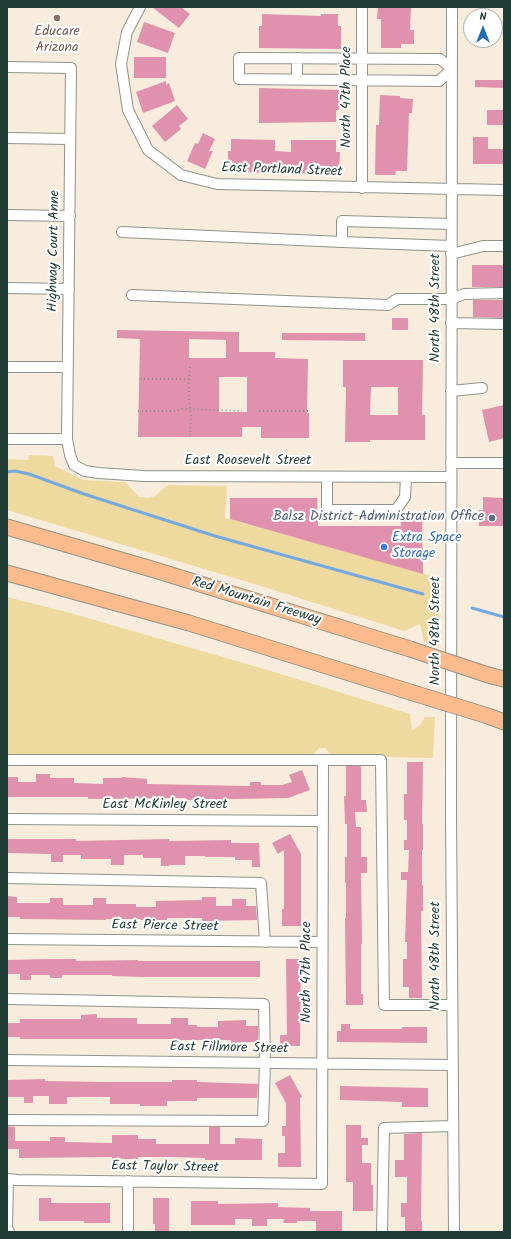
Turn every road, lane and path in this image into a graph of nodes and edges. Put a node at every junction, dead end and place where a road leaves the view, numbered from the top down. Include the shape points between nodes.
1 (140, 7) edge
2 (362, 7) edge
3 (452, 7) edge
4 (297, 58) junction
5 (362, 58) junction
6 (7, 67) edge
7 (452, 69) junction
8 (297, 79) junction
9 (362, 80) junction
10 (7, 138) edge
11 (70, 139) junction
12 (362, 188) junction
13 (452, 190) junction
14 (504, 190) edge
15 (7, 215) edge
16 (70, 216) junction
17 (451, 224) junction
18 (122, 232) dead end
19 (342, 242) junction
20 (504, 246) edge
21 (451, 250) junction
22 (7, 288) edge
23 (69, 289) junction
24 (504, 293) edge
25 (132, 295) dead end
26 (451, 300) junction
27 (451, 323) junction
28 (504, 324) edge
29 (7, 367) edge
30 (68, 367) junction
31 (190, 367) dead end
32 (140, 379) dead end
33 (189, 379) junction
34 (482, 388) dead end
35 (451, 391) junction
36 (190, 409) junction
37 (138, 411) dead end
38 (242, 411) dead end
39 (259, 411) dead end
40 (309, 411) dead end
41 (190, 438) dead end
42 (7, 439) edge
43 (67, 439) junction
44 (451, 463) junction
45 (504, 463) edge
46 (327, 477) junction
47 (406, 477) junction
48 (451, 477) junction
49 (7, 527) edge
50 (9, 574) edge
51 (504, 680) edge
52 (504, 721) edge
53 (7, 760) edge
54 (323, 760) junction
55 (7, 819) edge
56 (322, 821) junction
57 (7, 878) edge
58 (7, 939) edge
59 (265, 942) junction
60 (322, 942) junction
61 (7, 999) edge
62 (451, 1005) junction
63 (7, 1060) edge
64 (265, 1063) junction
65 (322, 1064) junction
66 (452, 1065) junction
67 (7, 1120) edge
68 (452, 1126) junction
69 (7, 1179) edge
70 (128, 1181) junction
71 (322, 1184) joint
72 (9, 1232) edge
73 (128, 1232) edge
74 (382, 1232) edge
75 (454, 1232) edge

1 - 12 street, East Portland Street via 127,32 120,64 128,110 148,150 181,175 217,184
2 - 5 street, North 47th Place
3 - 7 street, North 48th Street
4 - 5 street
4 - 8 street
4 - 8 street via 239,58 238,78
5 - 7 street via 440,59
5 - 9 street, North 47th Place
6 - 11 street, Highway Court Anne via 71,68
7 - 9 street via 439,81
7 - 13 street, North 48th Street
8 - 9 street
9 - 12 street, North 47th Place
10 - 11 street
11 - 16 street, Highway Court Anne
12 - 13 street, East Portland Street
13 - 14 street, East Portland Street
13 - 17 street, North 48th Street
15 - 16 street
16 - 23 street, Highway Court Anne
17 - 19 street via 342,221
17 - 21 street, North 48th Street
18 - 19 street
19 - 21 street
20 - 21 street
21 - 26 street, North 48th Street
22 - 23 street
23 - 30 street, Highway Court Anne
24 - 26 street via 464,294
25 - 26 street via 388,305 397,299
26 - 27 street, North 48th Street
27 - 28 street
27 - 35 street, North 48th Street
29 - 30 street
30 - 43 street, Highway Court Anne
31 - 33 path
32 - 33 path
33 - 36 path
34 - 35 street
35 - 44 street, North 48th Street
36 - 37 path
36 - 38 path
36 - 41 path
39 - 40 path
42 - 43 street
43 - 46 street, East Roosevelt Street via 74,465 85,471 98,473 144,476
44 - 45 street
44 - 48 street, North 48th Street
46 - 47 street, East Roosevelt Street
46 - 47 street via 327,510 396,510 405,497
47 - 48 street, East Roosevelt Street
48 - 62 street, North 48th Street
49 - 51 highway, Red Mountain Freeway, bridge via 155,570
50 - 52 highway, bridge via 168,617
53 - 54 street
54 - 56 street, North 47th Place
54 - 62 street via 381,760 384,1006
55 - 56 street, East McKinley Street
56 - 60 street, North 47th Place
57 - 59 street via 261,883
58 - 59 street, East Pierce Street
59 - 60 street, East Pierce Street
60 - 65 street, North 47th Place
61 - 64 street via 264,1004
62 - 66 street, North 48th Street
63 - 64 street, East Fillmore Street
64 - 65 street, East Fillmore Street
64 - 67 street via 263,1121
65 - 66 street, East Fillmore Street
65 - 71 street, North 47th Place
66 - 68 street, North 48th Street
68 - 74 street via 384,1128
68 - 75 street, North 48th Street
69 - 70 street, East Taylor Street
69 - 72 street
70 - 71 street, East Taylor Street
70 - 73 street

